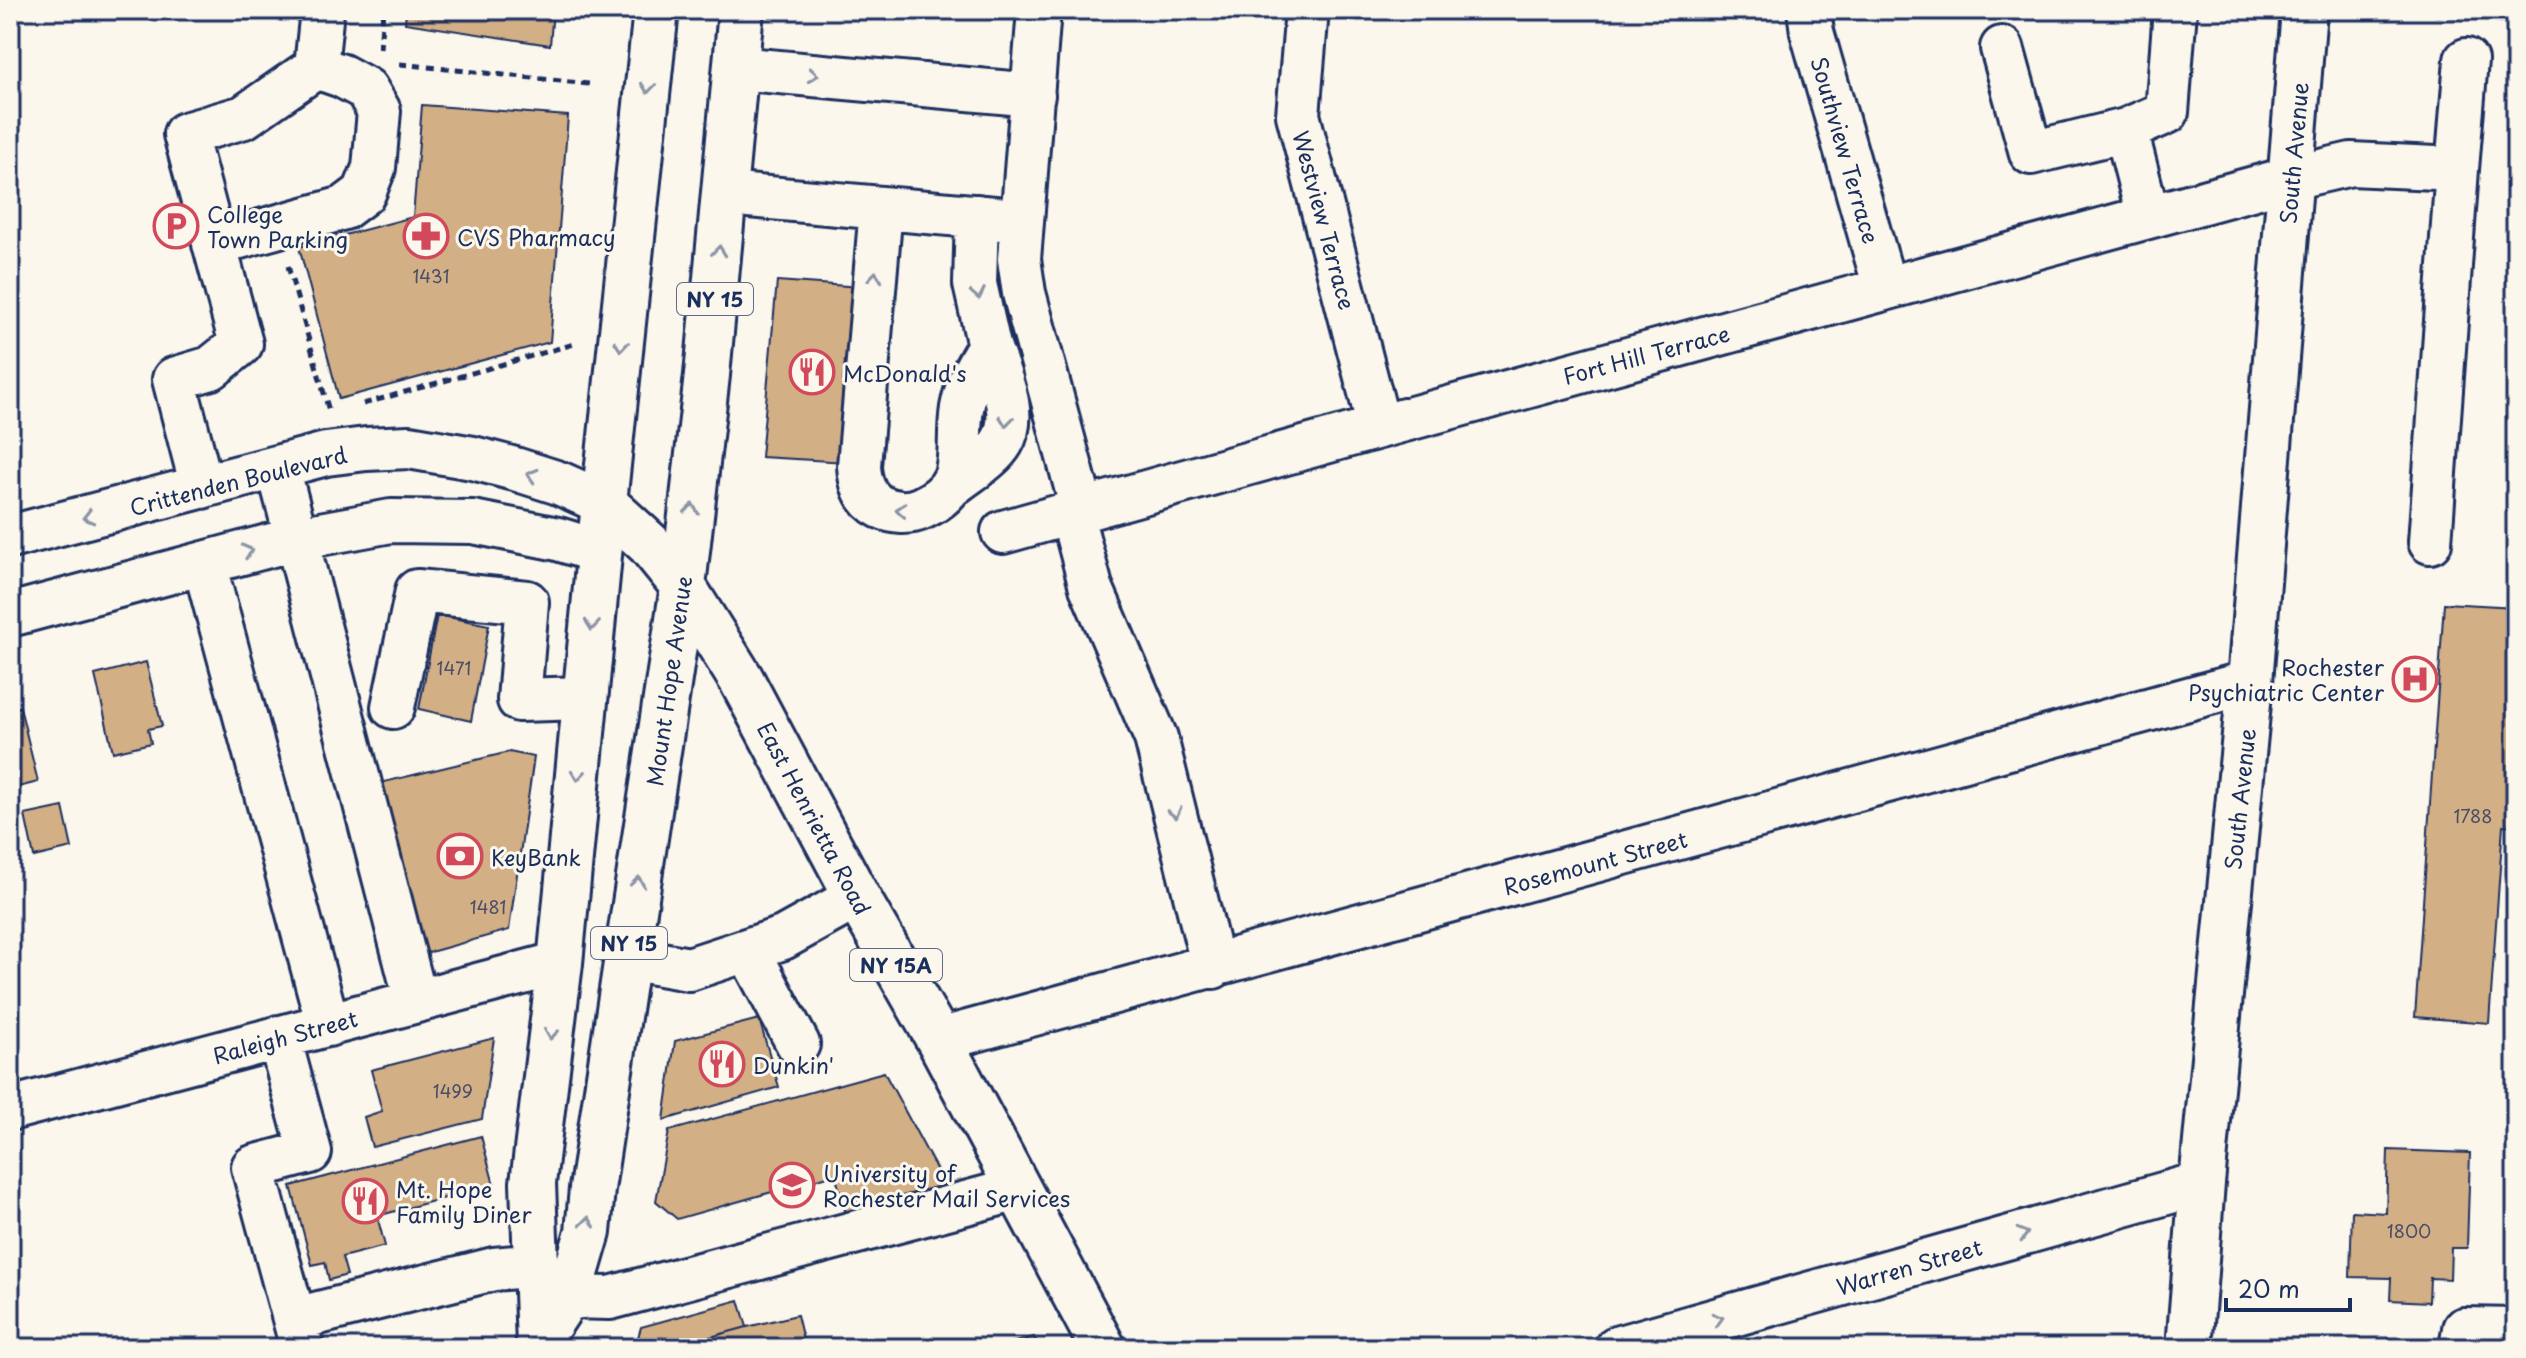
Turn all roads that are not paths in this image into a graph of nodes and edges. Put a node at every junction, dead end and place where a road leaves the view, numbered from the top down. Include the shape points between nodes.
1 (322, 10) edge
2 (656, 10) edge
3 (741, 10) edge
4 (1039, 10) edge
5 (1307, 10) edge
6 (1809, 10) edge
7 (2175, 10) edge
8 (2304, 10) edge
9 (2002, 48) dead end
10 (2466, 60) dead end
11 (316, 67) junction
12 (735, 68) junction
13 (1033, 95) junction
14 (2126, 130) junction
15 (2457, 169) junction
16 (2291, 178) junction
17 (725, 194) junction
18 (881, 208) junction
19 (977, 216) junction
20 (2148, 216) junction
21 (1023, 220) junction
22 (214, 244) junction
23 (1885, 288) junction
24 (1379, 427) junction
25 (278, 467) junction
26 (202, 487) junction
27 (604, 503) junction
28 (1077, 511) junction
29 (1003, 532) dead end
30 (10, 537) edge
31 (298, 538) junction
32 (2430, 542) dead end
33 (600, 552) junction
34 (204, 563) junction
35 (683, 586) junction
36 (10, 615) edge
37 (2250, 682) junction
38 (585, 698) junction
39 (393, 707) dead end
40 (857, 897) junction
41 (748, 950) junction
42 (627, 958) junction
43 (560, 963) junction
44 (1213, 967) junction
45 (416, 1001) junction
46 (328, 1025) junction
47 (279, 1037) junction
48 (939, 1040) junction
49 (798, 1044) dead end
50 (10, 1109) edge
51 (2202, 1183) junction
52 (1018, 1189) junction
53 (537, 1265) junction
54 (567, 1297) junction
55 (2516, 1330) edge
56 (299, 1334) edge
57 (540, 1343) edge
58 (1103, 1348) edge
59 (1616, 1348) edge
60 (2189, 1348) edge
61 (2461, 1348) edge

1 - 11 street
2 -> 27 main road, Mount Hope Avenue / NY 15
3 - 12 main road, Mount Hope Avenue / NY 15
4 - 13 street
5 - 24 street, Westview Terrace via 1298,115
6 - 23 street, Southview Terrace
7 - 14 street via 2167,112
8 - 16 main road, South Avenue
9 - 14 street via 2031,153
10 - 15 street
11 - 22 street via 244,117 185,134
11 - 22 street via 366,89 379,111 374,168 364,193 344,208
12 -> 13 street
12 - 17 main road, Mount Hope Avenue / NY 15
13 - 21 street
14 - 20 street
15 - 16 street, Fort Hill Terrace via 2351,164
15 - 32 street
16 - 20 street, Fort Hill Terrace
16 - 37 main road, South Avenue
17 - 18 street
35 -> 17 main road, Mount Hope Avenue / NY 15
18 - 19 street
19 -> 18 street via 975,284 989,346 965,396 955,483 931,504 913,512 894,511 877,506 860,477
19 - 21 street
20 - 23 street, Fort Hill Terrace
21 - 28 street via 1019,259 1024,293
22 - 26 street via 241,344 211,368 174,379
23 - 24 street, Fort Hill Terrace
24 - 28 street, Fort Hill Terrace
25 - 26 street, Crittenden Boulevard
27 -> 25 street, Crittenden Boulevard via 515,469 409,447 326,454
25 - 31 street
26 -> 30 street, Crittenden Boulevard
27 - 33 main road, Mount Hope Avenue / NY 15
27 - 35 main road, East Henrietta Road / NY 15A via 649,544
28 - 29 street, Fort Hill Terrace
28 -> 44 street via 1091,587 1156,738
31 - 33 street via 391,521 436,520 517,529
34 -> 31 street
31 - 45 street
33 - 35 main road
33 -> 38 main road, Mount Hope Avenue / NY 15
34 - 36 street
34 - 46 street
35 - 40 main road, East Henrietta Road / NY 15A via 741,679
42 -> 35 main road, Mount Hope Avenue / NY 15
37 - 44 street, Rosemount Street
37 - 51 main road, South Avenue
38 - 39 street via 519,700 527,602 417,591
38 -> 43 main road, Mount Hope Avenue / NY 15
40 - 41 street via 783,938
40 - 48 main road, East Henrietta Road / NY 15A
41 - 42 street via 689,969
41 - 49 street
54 -> 42 main road, Mount Hope Avenue / NY 15 via 588,1232
43 - 45 street, Raleigh Street
43 -> 53 main road, Mount Hope Avenue / NY 15 via 533,1183
44 - 48 street, Rosemount Street
45 - 46 street, Raleigh Street
46 - 47 street, Raleigh Street
47 - 50 street, Raleigh Street
47 - 56 street via 310,1152 253,1167
48 - 52 main road, East Henrietta Road / NY 15A
59 -> 51 street, Warren Street
51 - 60 main road, South Avenue
52 - 54 street via 610,1298
52 - 58 main road, East Henrietta Road / NY 15A
53 - 56 street via 494,1269
53 - 57 main road, Mount Hope Avenue / NY 15
54 - 57 main road, Mount Hope Avenue / NY 15
55 - 61 street via 2464,1329

